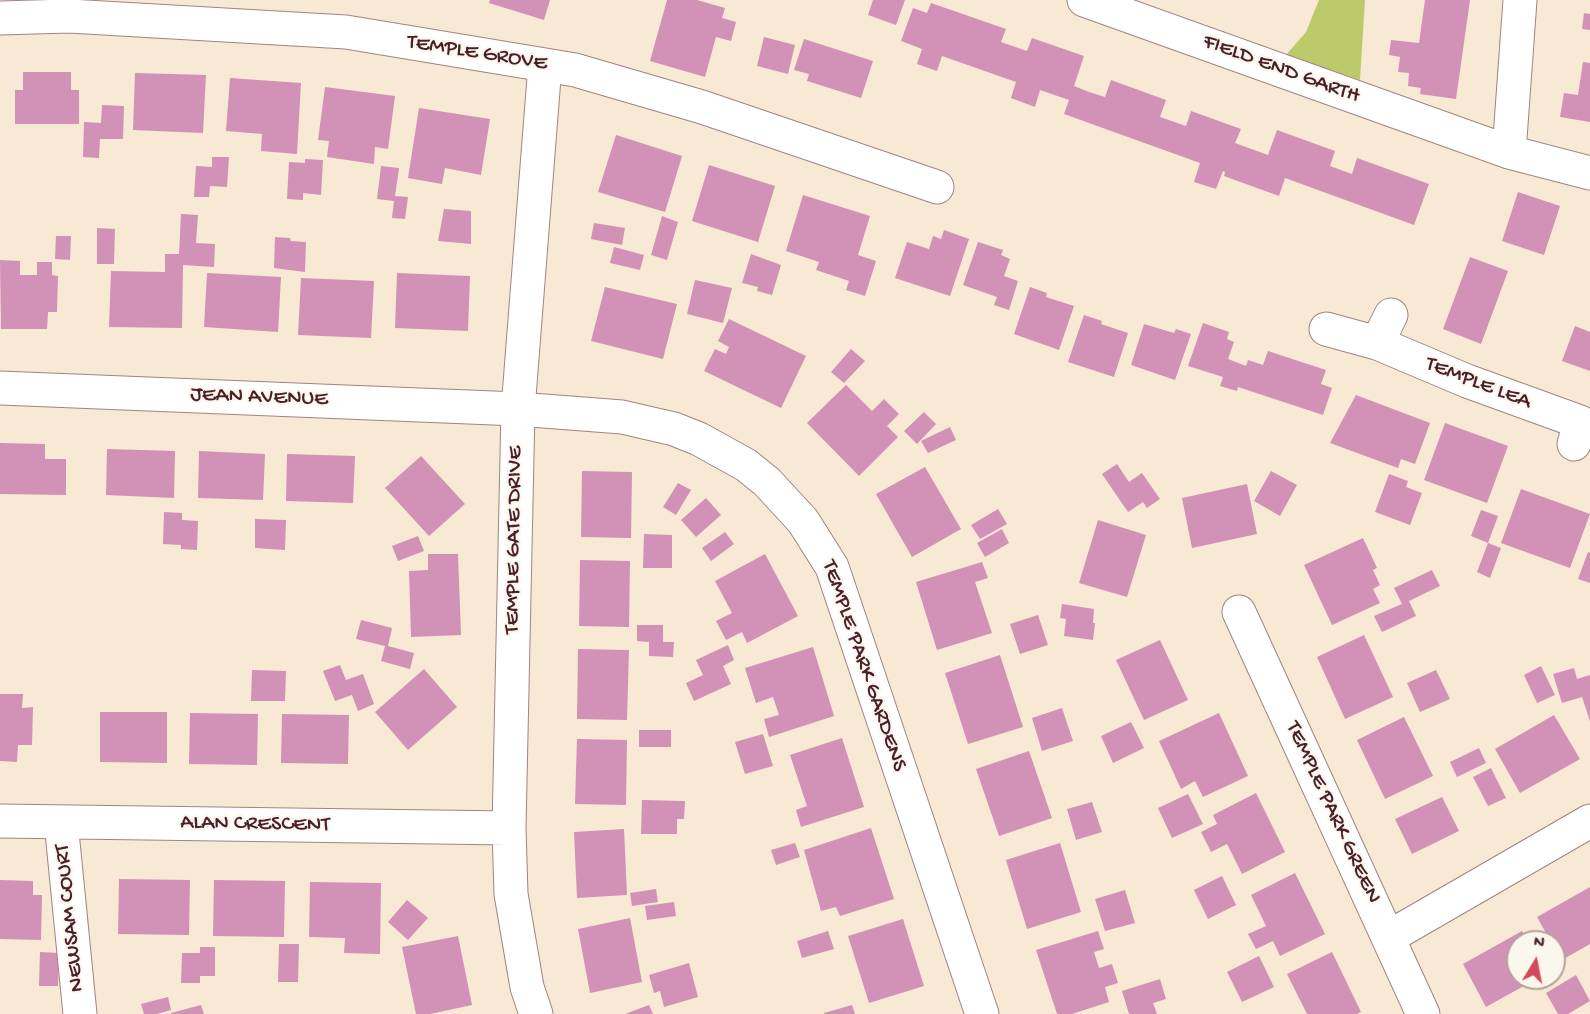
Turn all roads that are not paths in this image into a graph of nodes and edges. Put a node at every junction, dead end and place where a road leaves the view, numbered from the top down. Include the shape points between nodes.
1 (1084, 0) edge
2 (1520, 0) edge
3 (0, 18) edge
4 (545, 64) junction
5 (1509, 152) junction
6 (1590, 172) edge
7 (937, 187) dead end
8 (1326, 328) dead end
9 (0, 388) edge
10 (518, 409) junction
11 (1581, 431) edge
12 (1239, 612) dead end
13 (0, 821) edge
14 (1590, 821) edge
15 (61, 822) junction
16 (509, 828) junction
17 (1389, 937) junction
18 (80, 1014) edge
19 (536, 1014) edge
20 (982, 1014) edge
21 (1423, 1014) edge

1 - 5 street, FIELD END GARTH
2 - 5 street
3 - 4 street, TEMPLE GROVE via 69,16 346,32
4 - 7 street, TEMPLE GROVE via 702,107
4 - 10 street, TEMPLE GATE DRIVE
5 - 6 street, FIELD END GARTH
8 - 11 street, TEMPLE LEA via 1384,329 1467,381
9 - 10 street, JEAN AVENUE
10 - 16 street, TEMPLE GATE DRIVE
10 - 20 street, TEMPLE PARK GARDENS via 622,417 674,429 746,465 804,521 832,567
12 - 17 street, TEMPLE PARK GREEN
13 - 15 street, ALAN CRESCENT
14 - 17 street
15 - 16 street, ALAN CRESCENT
15 - 18 street, NEWSAM COURT
16 - 19 street, TEMPLE GATE DRIVE via 512,894 527,987
17 - 21 street, TEMPLE PARK GREEN

